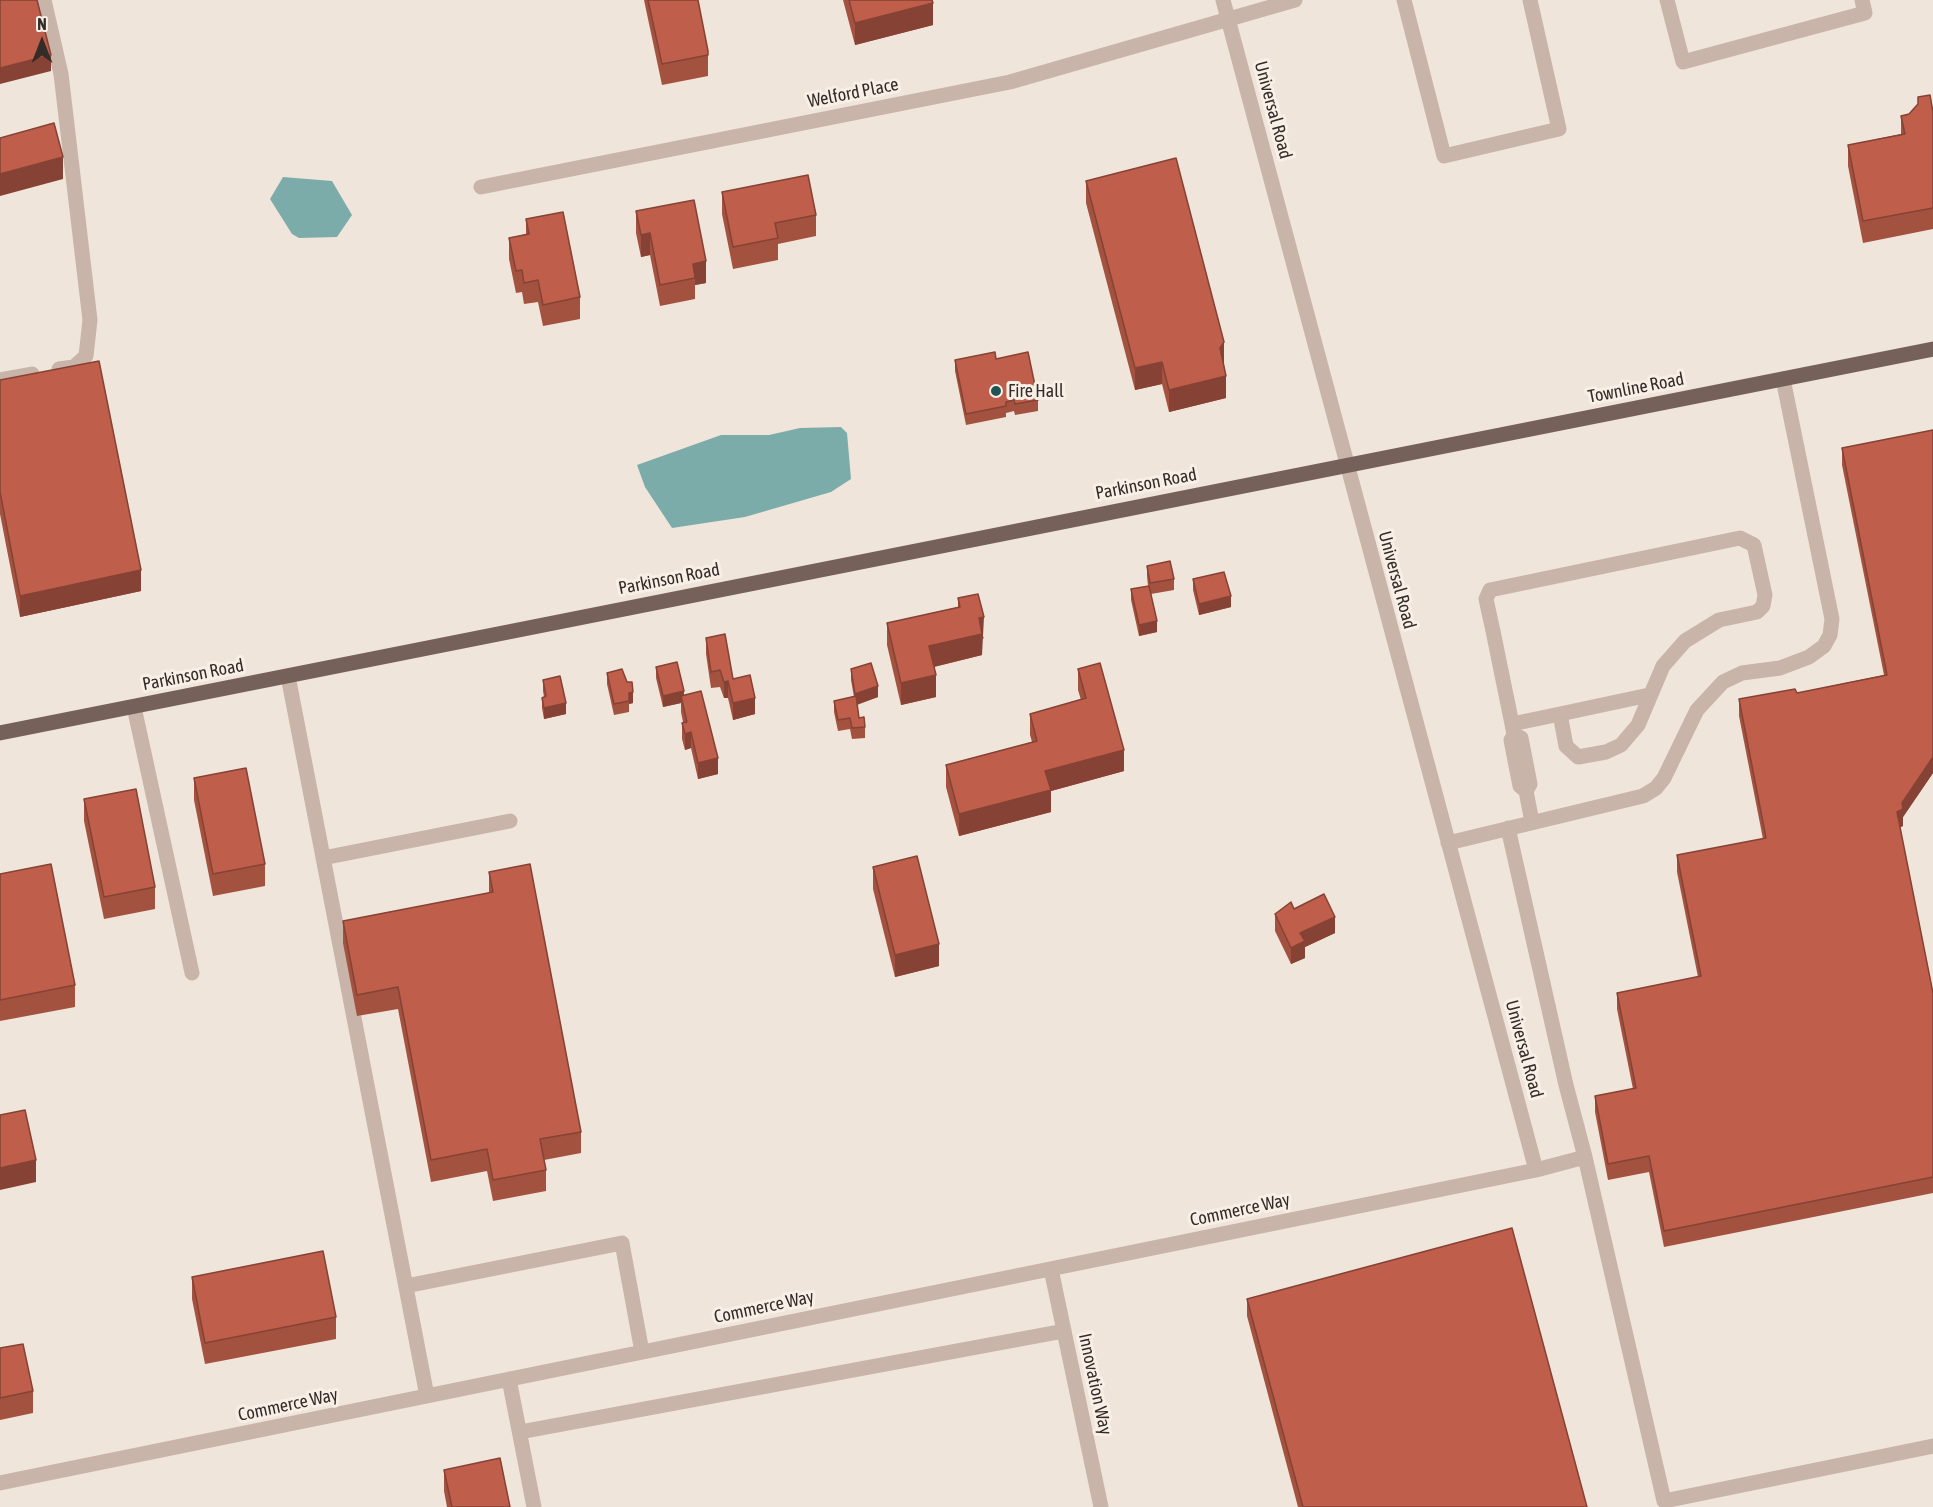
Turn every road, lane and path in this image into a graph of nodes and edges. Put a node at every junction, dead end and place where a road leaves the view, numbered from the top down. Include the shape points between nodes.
1 (44, 0) edge
2 (1223, 0) edge
3 (1295, 0) edge
4 (1404, 0) edge
5 (1530, 0) edge
6 (1667, 0) edge
7 (1862, 0) edge
8 (1229, 21) junction
9 (481, 187) dead end
10 (1933, 349) edge
11 (1783, 379) junction
12 (0, 380) edge
13 (1346, 465) junction
14 (288, 676) junction
15 (1649, 695) junction
16 (134, 706) junction
17 (1560, 714) junction
18 (1513, 729) junction
19 (0, 733) edge
20 (510, 821) dead end
21 (1532, 822) junction
22 (1508, 828) junction
23 (1448, 843) junction
24 (323, 858) junction
25 (192, 973) dead end
26 (1586, 1157) junction
27 (1536, 1170) junction
28 (1051, 1269) junction
29 (406, 1286) junction
30 (1064, 1331) junction
31 (642, 1352) junction
32 (509, 1379) junction
33 (427, 1396) junction
34 (520, 1432) junction
35 (1933, 1446) edge
36 (0, 1483) edge
37 (534, 1507) edge
38 (1101, 1507) edge

1 - 12 street via 61,74 88,294 89,344 86,356 74,367
2 - 8 street, Universal Road
3 - 8 street, Welford Place
4 - 5 street via 1444,156 1558,129
6 - 7 street via 1683,62 1865,13
8 - 9 street, Welford Place via 1010,82
8 - 13 street, Universal Road
10 - 11 main road, Townline Road
11 - 13 main road, Townline Road
11 - 21 street via 1832,619 1824,646 1809,657 1780,668 1742,673 1723,681 1697,710 1656,789 1643,796
13 - 14 main road, Parkinson Road
13 - 23 street, Universal Road
14 - 16 main road, Parkinson Road
14 - 24 street
15 - 17 street
15 - 17 street via 1628,740 1606,752 1578,757 1571,754
15 - 18 street via 1663,666 1685,641 1719,620 1757,612 1763,606 1765,595 1750,541 1740,538 1490,590 1486,599
16 - 19 main road, Parkinson Road
16 - 25 street
17 - 18 street
18 - 21 street via 1521,738
20 - 24 street
21 - 22 street
22 - 23 street
22 - 26 street
23 - 27 street, Universal Road
24 - 29 street
26 - 27 street, Commerce Way
26 - 35 street via 1664,1501
27 - 28 street, Commerce Way
28 - 30 street, Innovation Way
28 - 31 street, Commerce Way
29 - 31 street via 621,1243
29 - 33 street
30 - 34 street
30 - 38 street, Innovation Way
31 - 32 street, Commerce Way
32 - 33 street, Commerce Way
32 - 34 street
33 - 36 street, Commerce Way
34 - 37 street

